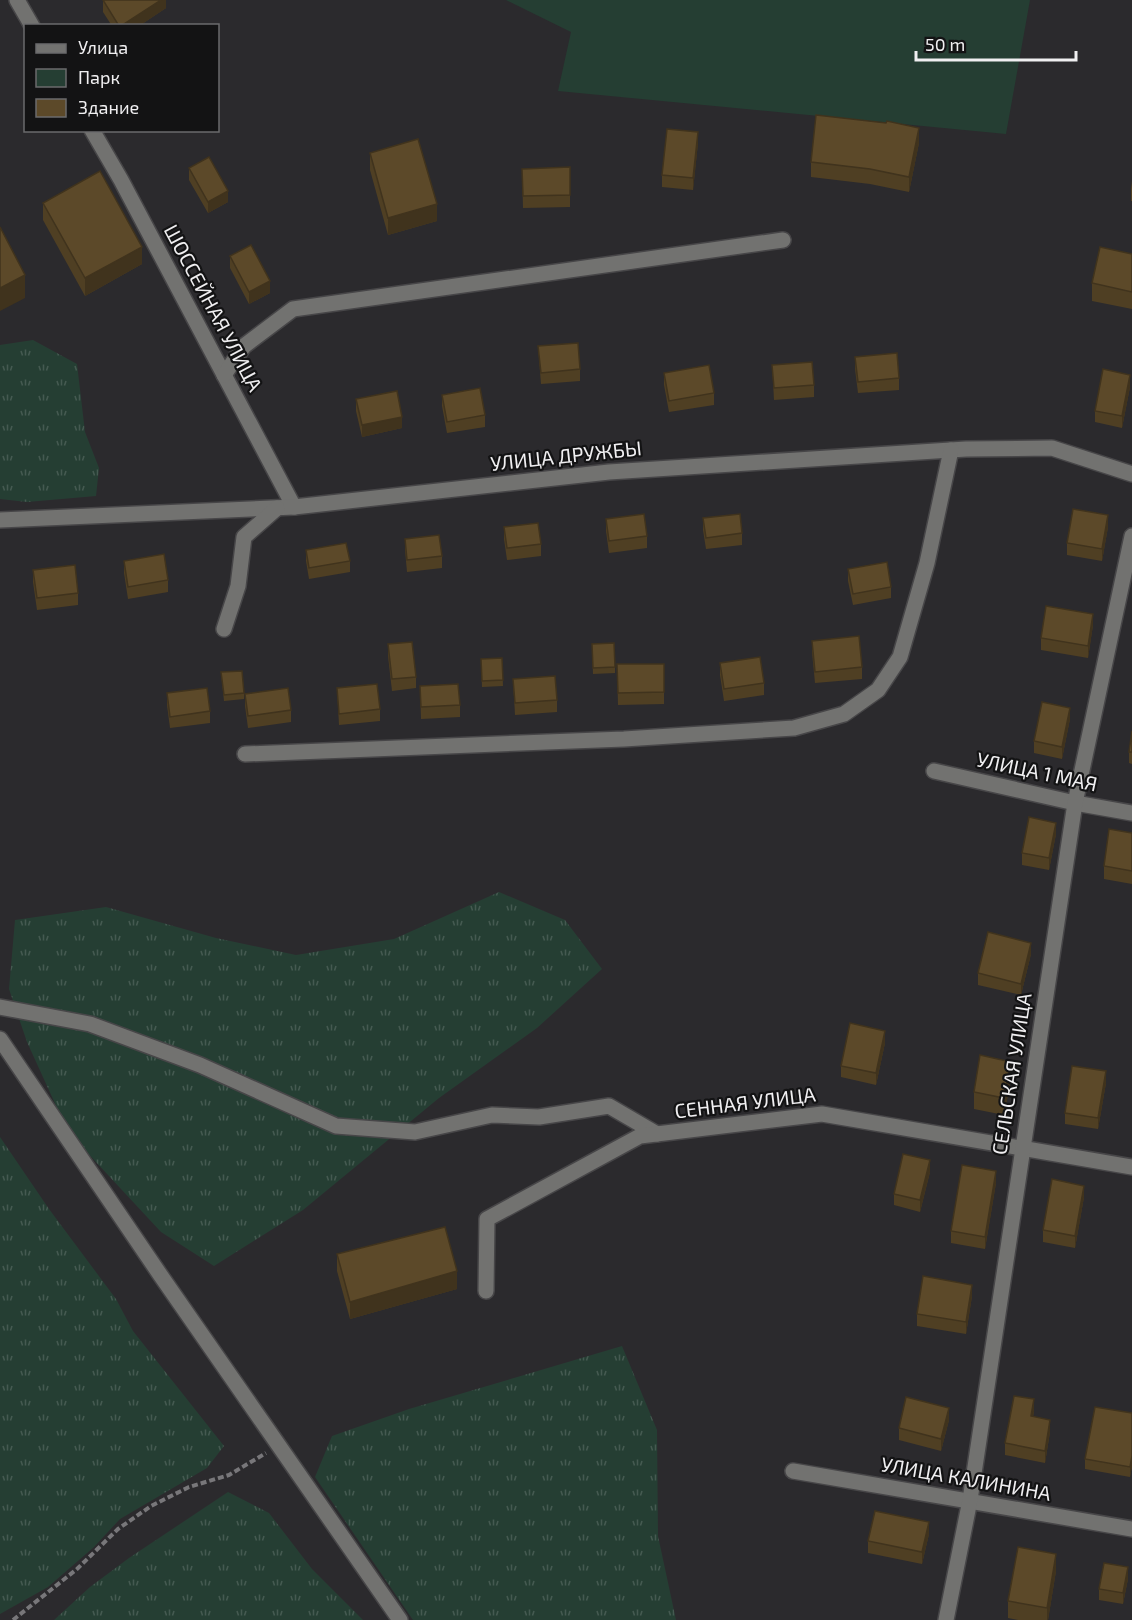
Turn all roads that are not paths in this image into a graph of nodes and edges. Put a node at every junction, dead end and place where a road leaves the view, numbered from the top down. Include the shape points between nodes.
1 (17, 0) edge
2 (31, 24) edge
3 (93, 132) edge
4 (783, 240) dead end
5 (224, 375) junction
6 (951, 450) junction
7 (1132, 474) edge
8 (294, 507) junction
9 (277, 508) junction
10 (0, 520) edge
11 (1132, 536) edge
12 (224, 629) dead end
13 (245, 754) dead end
14 (934, 771) dead end
15 (1075, 803) junction
16 (1132, 813) edge
17 (0, 1007) edge
18 (0, 1039) edge
19 (657, 1134) junction
20 (1022, 1147) junction
21 (1132, 1167) edge
22 (486, 1291) dead end
23 (793, 1471) dead end
24 (970, 1500) junction
25 (1132, 1529) edge
26 (400, 1620) edge
27 (946, 1620) edge

1 - 2 street
3 - 5 street, ШОССЕЙНАЯ УЛИЦА
4 - 5 street via 293,309 244,346
5 - 8 street, ШОССЕЙНАЯ УЛИЦА
6 - 7 street, УЛИЦА ДРУЖБЫ via 1052,448
6 - 8 street, УЛИЦА ДРУЖБЫ via 609,472
6 - 13 street via 927,563 900,657 879,690 844,714 794,728
8 - 9 street, УЛИЦА ДРУЖБЫ
9 - 10 street, УЛИЦА ДРУЖБЫ
9 - 12 street via 244,537 238,586
11 - 15 street, СЕЛЬСКАЯ УЛИЦА
14 - 15 street, УЛИЦА 1 МАЯ
15 - 16 street, УЛИЦА 1 МАЯ
15 - 20 street, СЕЛЬСКАЯ УЛИЦА
17 - 19 street via 90,1024 200,1065 336,1126 415,1132 492,1115 539,1117 609,1106
18 - 26 street
19 - 20 street, СЕННАЯ УЛИЦА via 822,1114
19 - 22 street, СЕННАЯ УЛИЦА via 640,1136 487,1219
20 - 21 street, СЕННАЯ УЛИЦА
20 - 24 street, СЕЛЬСКАЯ УЛИЦА
23 - 24 street, УЛИЦА КАЛИНИНА
24 - 25 street, УЛИЦА КАЛИНИНА
24 - 27 street, СЕЛЬСКАЯ УЛИЦА

